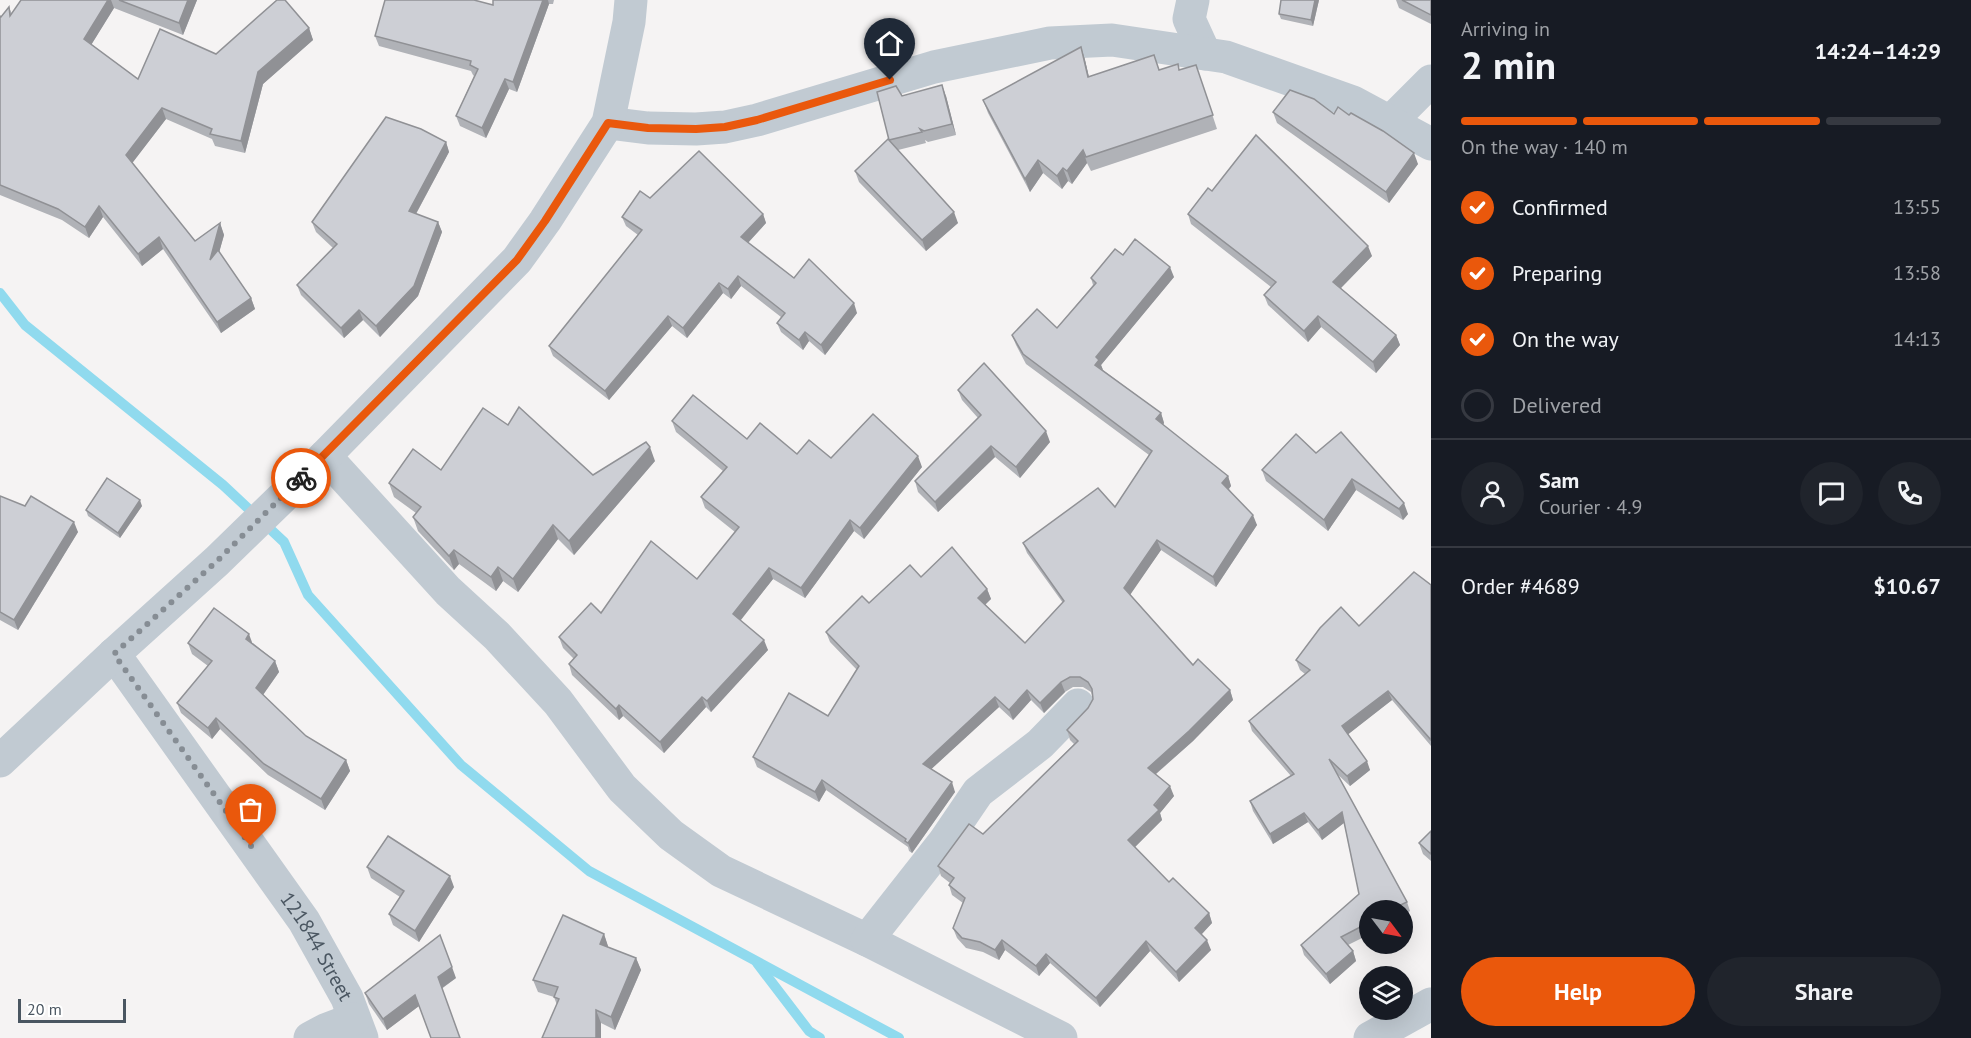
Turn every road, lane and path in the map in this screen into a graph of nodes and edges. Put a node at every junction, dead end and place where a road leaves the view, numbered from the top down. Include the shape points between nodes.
1 (631, 0) edge
2 (1193, 0) edge
3 (1206, 54) junction
4 (1431, 81) edge
5 (1391, 121) junction
6 (608, 123) junction
7 (1431, 144) edge
8 (325, 456) junction
9 (114, 654) junction
10 (1078, 705) dead end
11 (0, 761) edge
12 (867, 940) junction
13 (1431, 1004) edge
14 (358, 1028) edge
15 (310, 1038) edge
16 (1061, 1038) edge
17 (1370, 1038) edge

1 - 6 street
2 - 3 street via 1189,19
3 - 5 street via 1226,57 1343,98
3 - 6 street via 1112,40 1050,43 934,67 725,127 648,128
4 - 5 street
5 - 7 street
6 - 8 street via 517,260
8 - 9 street
8 - 12 street via 448,591 497,636 558,702 622,788 671,835 721,871
9 - 11 street
9 - 14 street, 121844 Street via 304,921 347,998
10 - 12 street via 1040,744 978,792
12 - 16 street
13 - 17 street
14 - 15 street via 325,1030

